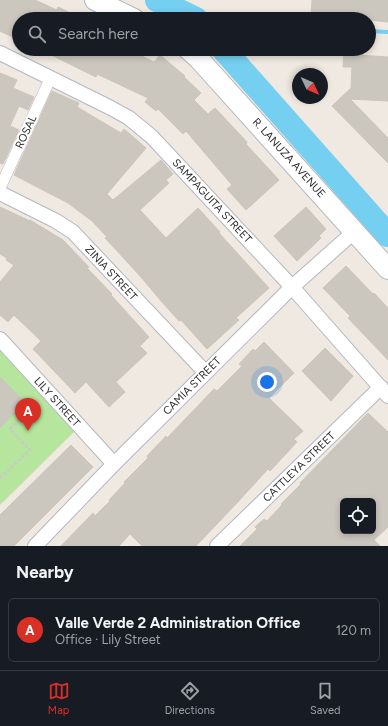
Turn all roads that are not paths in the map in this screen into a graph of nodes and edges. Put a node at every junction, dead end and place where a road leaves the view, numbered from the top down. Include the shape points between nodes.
1 (95, 0) edge
2 (120, 12) edge
3 (0, 52) edge
4 (196, 56) edge
5 (51, 77) junction
6 (0, 188) edge
7 (0, 193) edge
8 (355, 232) junction
9 (388, 269) edge
10 (292, 287) junction
11 (0, 339) edge
12 (206, 373) junction
13 (384, 391) edge
14 (114, 464) junction
15 (35, 546) edge
16 (217, 546) edge

1 - 2 main road
3 - 5 street, SAMPAGUITA STREET
4 - 8 main road, R. LANUZA AVENUE
5 - 6 street, ROSAL
5 - 10 street, SAMPAGUITA STREET via 129,118 152,137
7 - 12 street, ZINIA STREET via 73,232
8 - 9 main road, R. LANUZA AVENUE
8 - 10 street, CAMIA STREET
10 - 12 street, CAMIA STREET
10 - 13 street, SAMPAGUITA STREET
11 - 14 street, LILY STREET
12 - 14 street, CAMIA STREET
13 - 16 street, CATTLEYA STREET
14 - 15 street, CAMIA STREET

